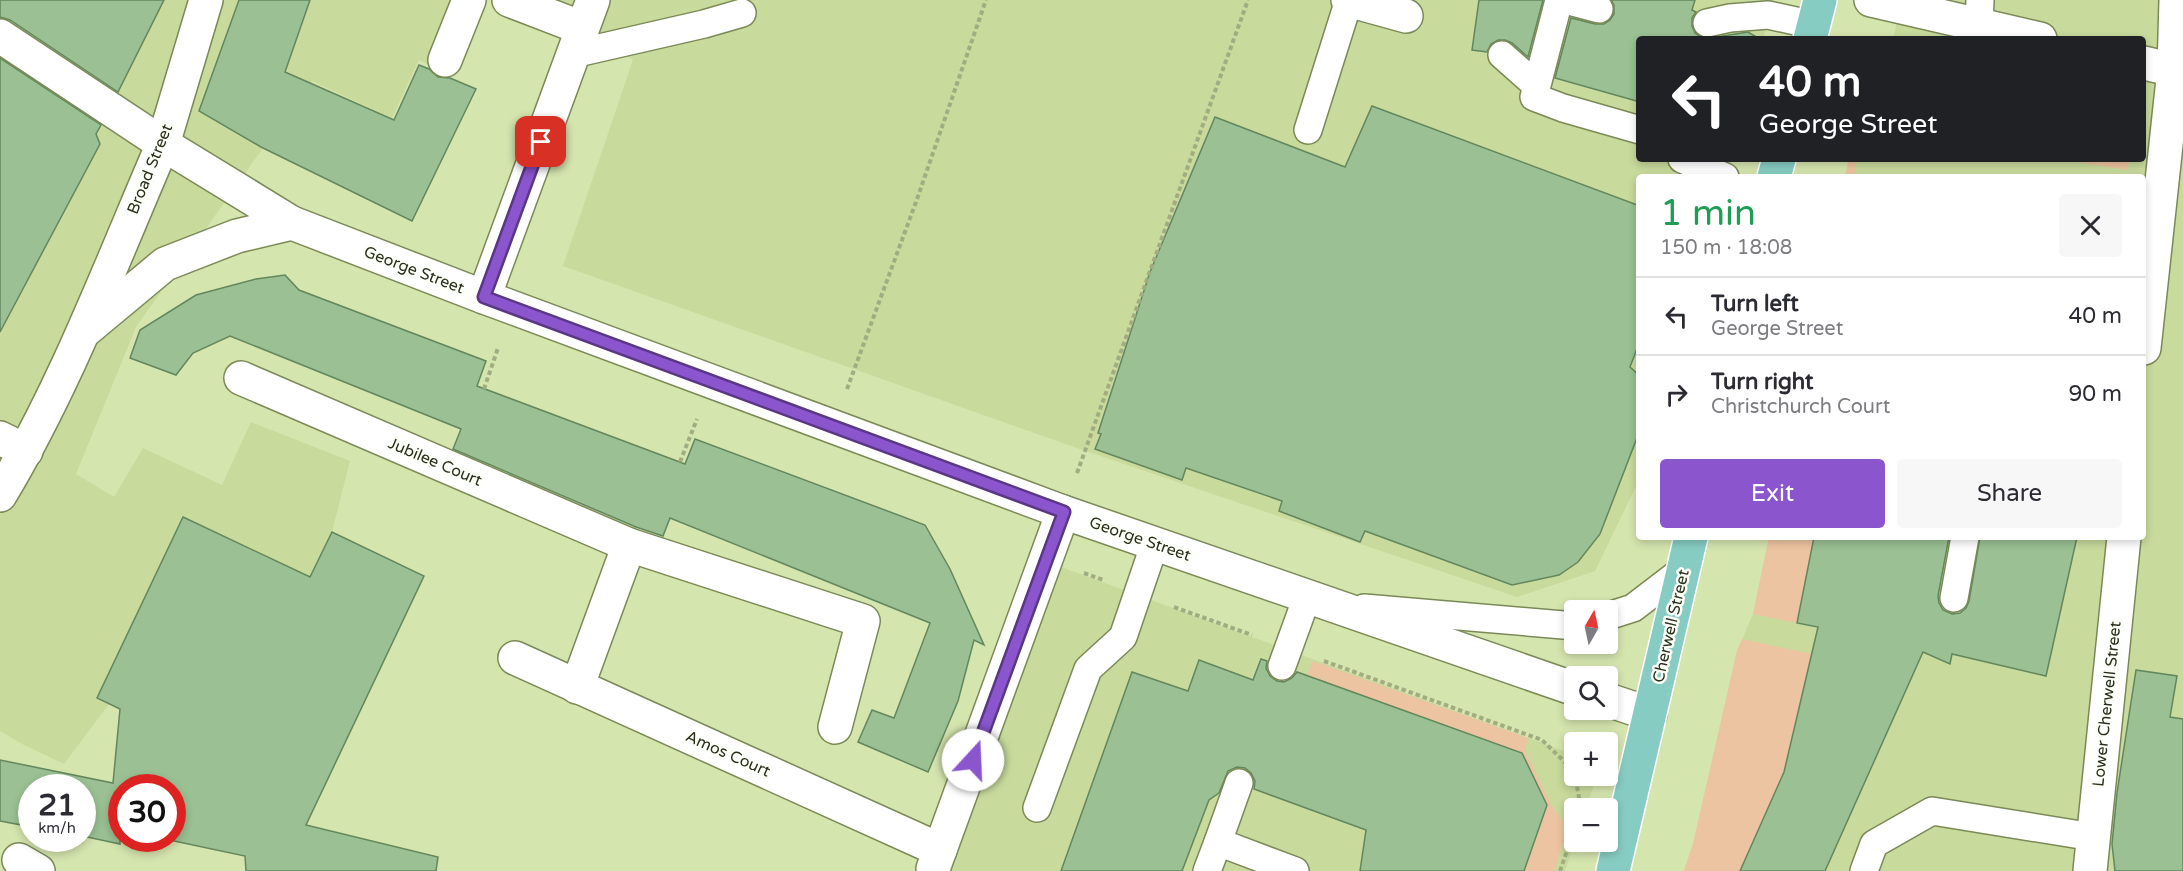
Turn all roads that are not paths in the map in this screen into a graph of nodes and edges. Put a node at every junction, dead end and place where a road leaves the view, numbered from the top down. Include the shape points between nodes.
1 (206, 0) edge
2 (469, 0) edge
3 (511, 0) edge
4 (1348, 0) edge
5 (1559, 0) edge
6 (1565, 0) edge
7 (1871, 0) edge
8 (2176, 0) edge
9 (1407, 8) edge
10 (1599, 9) dead end
11 (1980, 12) edge
12 (742, 13) dead end
13 (1815, 21) edge
14 (1707, 23) dead end
15 (583, 27) edge
16 (0, 36) edge
17 (2033, 36) edge
18 (1502, 55) dead end
19 (445, 60) dead end
20 (2168, 84) edge
21 (1536, 85) junction
22 (1636, 122) edge
23 (1308, 130) dead end
24 (163, 144) junction
25 (1689, 162) edge
26 (1718, 174) edge
27 (292, 223) junction
28 (484, 297) junction
29 (2146, 297) edge
30 (81, 334) junction
31 (241, 378) dead end
32 (13, 444) edge
33 (0, 495) edge
34 (1064, 512) junction
35 (1690, 540) edge
36 (1964, 540) edge
37 (2124, 540) edge
38 (1155, 543) junction
39 (629, 545) junction
40 (1684, 569) junction
41 (1954, 598) dead end
42 (1317, 600) junction
43 (1618, 613) edge
44 (1564, 625) edge
45 (515, 658) dead end
46 (1282, 666) dead end
47 (1564, 685) edge
48 (577, 687) junction
49 (1618, 703) edge
50 (1650, 714) junction
51 (835, 727) dead end
52 (1239, 783) dead end
53 (1037, 808) dead end
54 (2093, 837) junction
55 (1218, 842) junction
56 (936, 860) edge
57 (1255, 864) edge
58 (1207, 871) edge
59 (1295, 871) edge
60 (1613, 871) edge
61 (1864, 871) edge
62 (2090, 871) edge

1 - 24 street, Broad Street
2 - 19 street
3 - 15 street
4 - 9 street
4 - 23 lane
5 - 21 lane
6 - 10 lane
7 - 11 street
8 - 20 street
11 - 17 street
12 - 15 lane via 704,24
13 - 14 lane via 1768,15
15 - 28 street
16 - 24 street, George Street
18 - 21 lane
20 - 29 street
21 - 22 lane via 1534,97 1563,108
24 - 27 street, George Street
24 - 30 street, Broad Street
25 - 26 lane
27 - 28 street, George Street
27 - 30 street, Broad Street via 237,236 165,264
28 - 34 street, George Street
30 - 32 street, Broad Street
31 - 39 street, Jubilee Court
32 - 33 street, Broad Street
34 - 38 street, George Street
34 - 56 street
35 - 40 main road, Cherwell Street
36 - 41 lane
37 - 54 street, Lower Cherwell Street
38 - 42 street, George Street
38 - 53 lane via 1123,637 1088,669
39 - 48 street
39 - 51 street, Jubilee Court via 863,621
40 - 43 lane via 1633,608
40 - 50 main road, Cherwell Street
42 - 44 lane
42 - 46 lane
42 - 47 street, George Street
45 - 48 street, Amos Court
48 - 56 street, Amos Court
49 - 50 street
50 - 60 main road, Cherwell Street
52 - 55 lane
54 - 61 lane via 1932,811 1874,844
54 - 62 street, Lower Cherwell Street
55 - 57 lane
55 - 58 lane
57 - 59 lane

